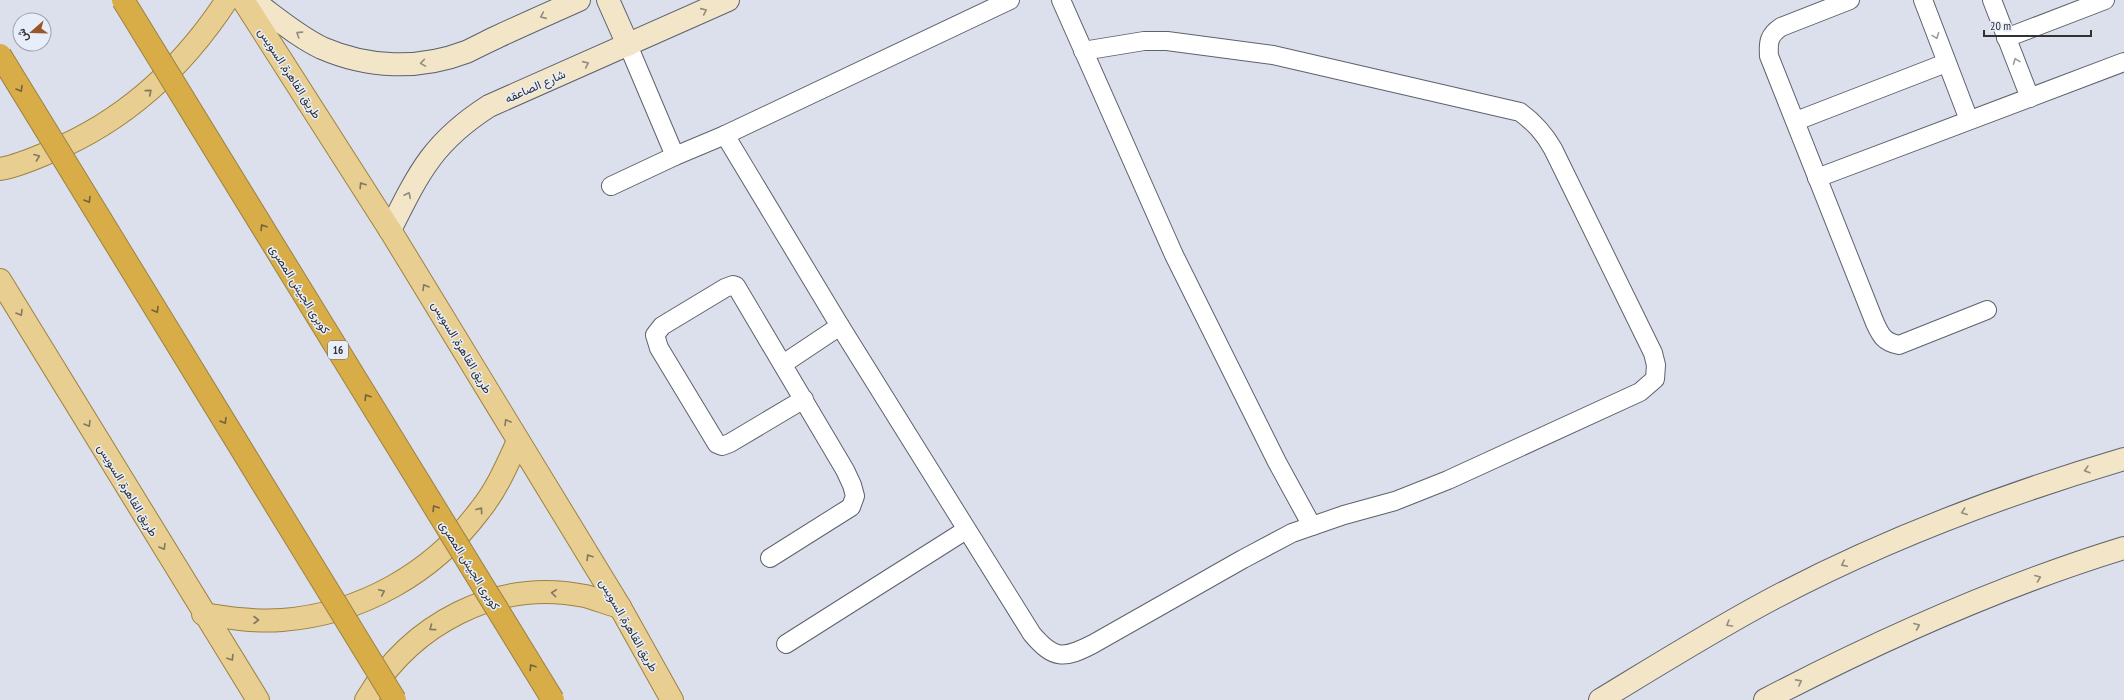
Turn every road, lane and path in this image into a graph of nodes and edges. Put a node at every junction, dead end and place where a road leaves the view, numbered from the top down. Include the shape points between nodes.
1 (123, 0) edge
2 (227, 0) edge
3 (243, 0) edge
4 (252, 0) edge
5 (579, 0) edge
6 (608, 0) edge
7 (728, 0) edge
8 (1010, 0) edge
9 (1061, 0) edge
10 (1850, 0) edge
11 (1923, 0) edge
12 (1992, 0) edge
13 (2105, 0) edge
14 (2006, 38) junction
15 (628, 45) junction
16 (1083, 51) junction
17 (0, 56) edge
18 (2124, 62) edge
19 (1946, 63) junction
20 (2030, 98) junction
21 (1969, 120) junction
22 (1796, 121) junction
23 (725, 135) junction
24 (675, 156) junction
25 (0, 169) edge
26 (1818, 178) junction
27 (611, 186) dead end
28 (390, 230) junction
29 (0, 280) edge
30 (1987, 310) dead end
31 (840, 326) junction
32 (783, 364) junction
33 (804, 399) junction
34 (518, 441) junction
35 (2124, 459) edge
36 (1312, 526) junction
37 (966, 530) junction
38 (2124, 548) edge
39 (770, 558) dead end
40 (620, 607) junction
41 (203, 614) junction
42 (786, 644) dead end
43 (258, 700) edge
44 (366, 700) edge
45 (395, 700) edge
46 (553, 700) edge
47 (672, 700) edge
48 (1600, 700) edge
49 (1765, 700) edge

46 -> 1 highway, كوبرى الجيش المصرى / 16, bridge
25 -> 2 main road via 66,145 96,130 123,112 174,69 196,44
28 -> 3 main road, طريق القاهرة, السويس
5 -> 4 street via 443,60 394,65 344,57 321,47 299,35
6 - 15 street
15 -> 7 street, شارع الصاعقه
8 - 23 lane
9 - 16 lane
10 - 22 lane via 1792,22 1772,33 1768,44 1769,56
11 -> 19 lane
12 - 14 lane
13 - 14 lane
20 -> 14 lane
15 - 24 lane
28 -> 15 street, شارع الصاعقه via 417,177 431,156 468,120 489,106
16 - 36 lane via 1174,255 1277,462
16 - 36 lane via 1121,44 1167,41 1257,53 1347,71 1520,112 1541,130 1553,150 1653,352 1656,365 1655,379 1640,392 1448,480 1396,501
17 -> 45 highway, bridge
18 - 20 lane
19 - 21 lane
19 - 22 lane
20 - 21 lane
21 - 26 lane
22 - 26 lane
23 - 24 lane
23 - 31 lane
24 - 27 lane
26 - 30 lane via 1875,323 1881,336 1889,343 1899,345 1910,342
34 -> 28 main road, طريق القاهرة, السويس
29 -> 41 main road, طريق القاهرة, السويس
31 - 32 lane
31 - 37 lane
32 - 33 lane
32 - 33 lane via 740,291 733,285 662,326 655,335 659,348 717,444 722,446 730,443
33 - 39 lane via 845,470 855,496 851,506 840,515
40 -> 34 main road, طريق القاهرة, السويس
41 -> 34 main road via 243,620 290,619 321,614 358,603 394,587 456,540 481,510 502,477
35 -> 48 street via 2056,479 1958,514 1863,554 1770,600
36 - 37 lane via 1292,533 1243,559 1083,649 1060,655 1044,649 1032,634
37 - 42 lane
49 -> 38 street via 1898,634 1997,593
40 -> 44 main road via 584,596 548,593 511,595 475,605 442,620 413,642 387,668
40 - 47 main road, طريق القاهرة, السويس
41 -> 43 main road, طريق القاهرة, السويس

